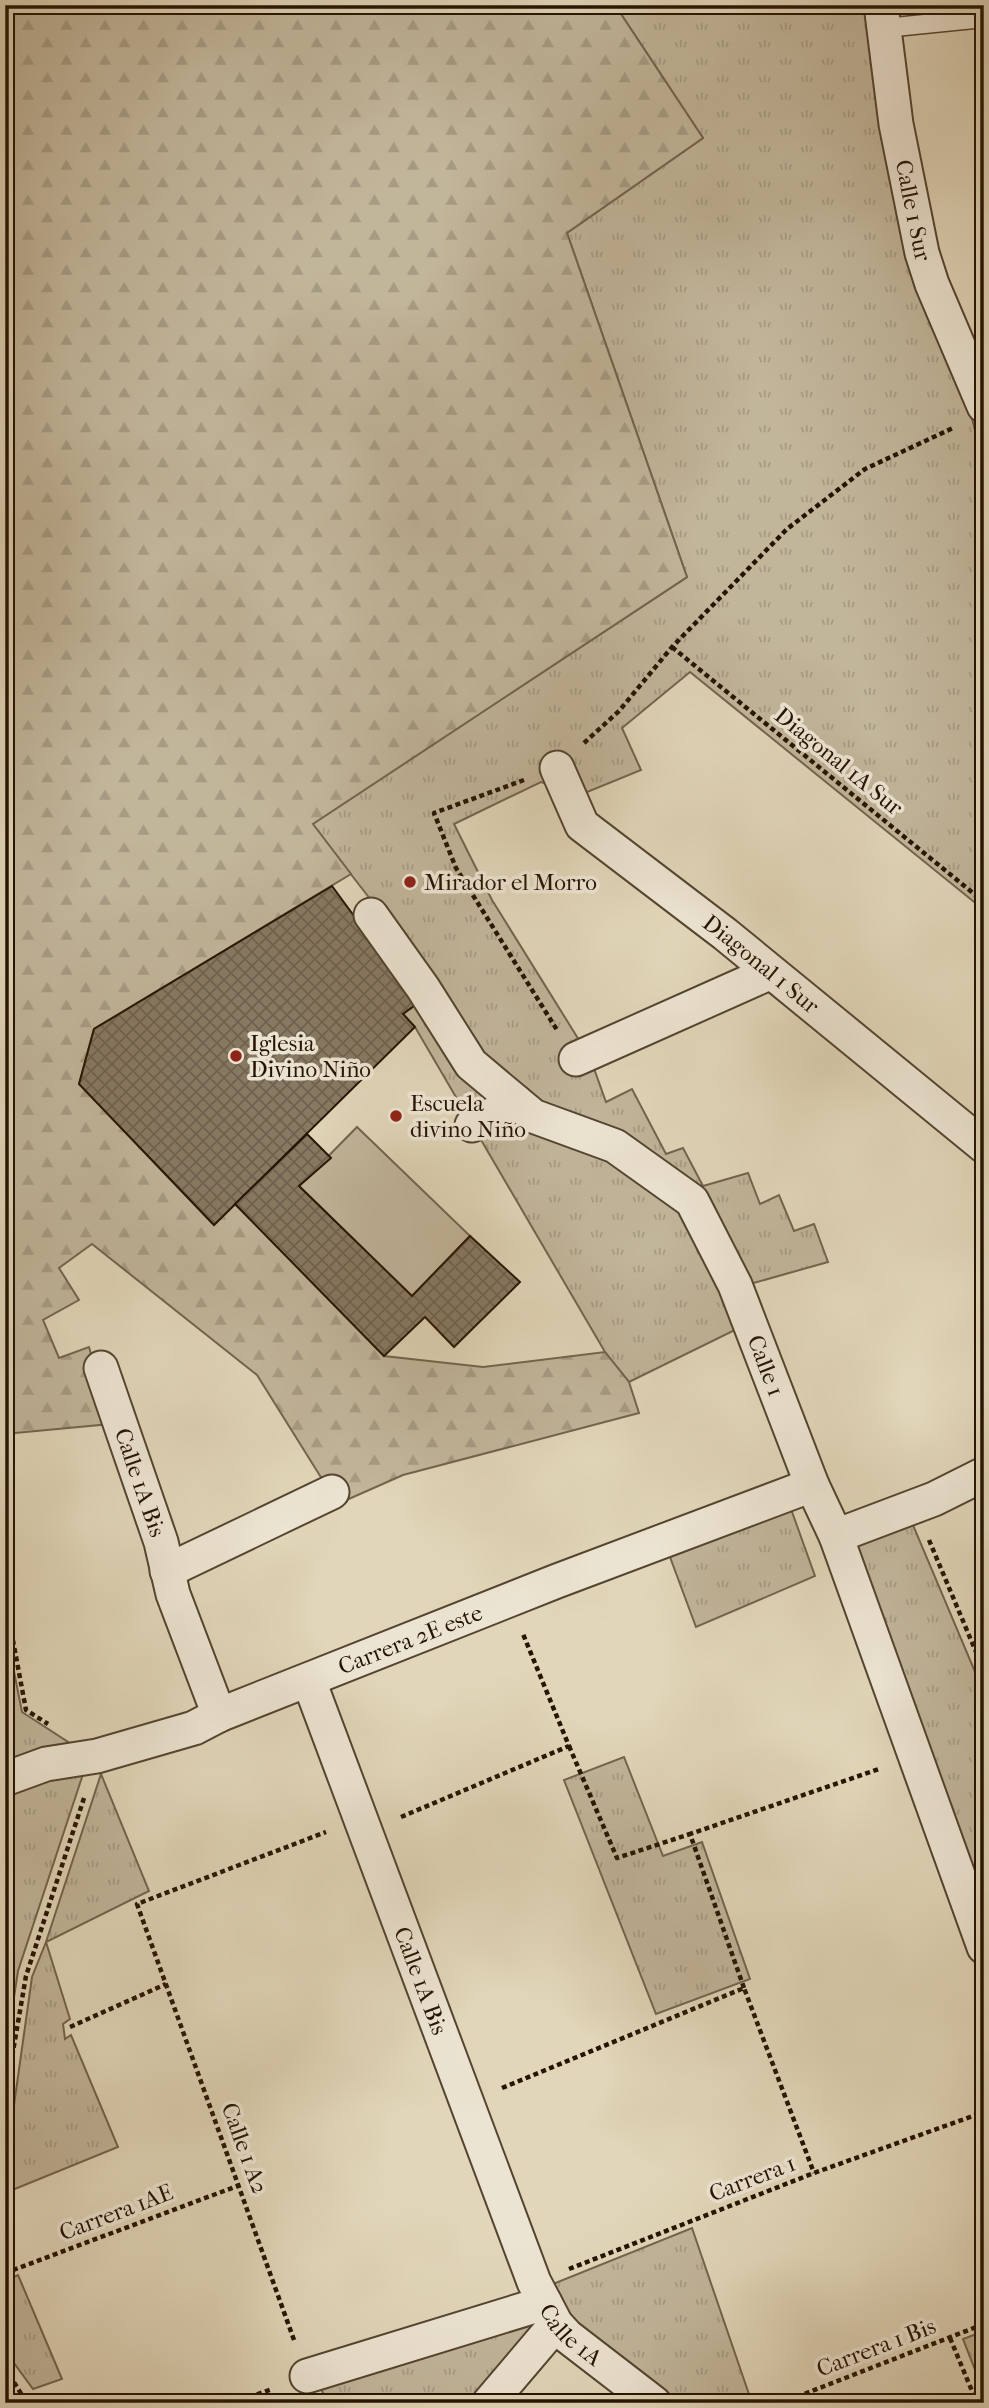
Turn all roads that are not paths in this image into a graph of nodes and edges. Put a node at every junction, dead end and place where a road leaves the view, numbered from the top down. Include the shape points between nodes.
1 (883, 16) edge
2 (984, 18) edge
3 (974, 349) edge
4 (972, 415) edge
5 (557, 768) road end
6 (371, 915) dead end
7 (769, 972) junction
8 (576, 1059) road end
9 (516, 1102) junction
10 (472, 1125) dead end
11 (984, 1146) edge
12 (101, 1368) dead end
13 (984, 1474) edge
14 (812, 1485) junction
15 (332, 1492) dead end
16 (835, 1535) junction
17 (167, 1571) junction
18 (309, 1681) junction
19 (219, 1715) junction
20 (5, 1779) edge
21 (984, 1947) edge
22 (545, 2303) junction
23 (307, 2376) road end
24 (489, 2403) edge
25 (654, 2403) edge

1 - 2 lane
1 - 3 street, Calle 1 Sur via 896,124 922,253 932,284
3 - 4 street, Calle 1 Sur
5 - 7 street, Diagonal 1 Sur via 582,825
6 - 9 street, Calle 1 via 471,1064
7 - 8 street
7 - 11 street, Diagonal 1 Sur
9 - 10 street
9 - 14 street, Calle 1 via 533,1116 615,1146 692,1201 735,1286
12 - 17 street, Calle 1A Bis
13 - 16 street
14 - 16 street, Calle 1
14 - 18 street, Carrera 2E este
15 - 17 street
16 - 21 street, Calle 1
17 - 19 street, Calle 1A Bis
18 - 19 street, Carrera 2E este
18 - 22 street, Calle 1A Bis
19 - 20 street, Carrera 2E este via 194,1728 97,1756 46,1764
22 - 23 street
22 - 24 street
22 - 25 street, Calle 1A via 567,2336

